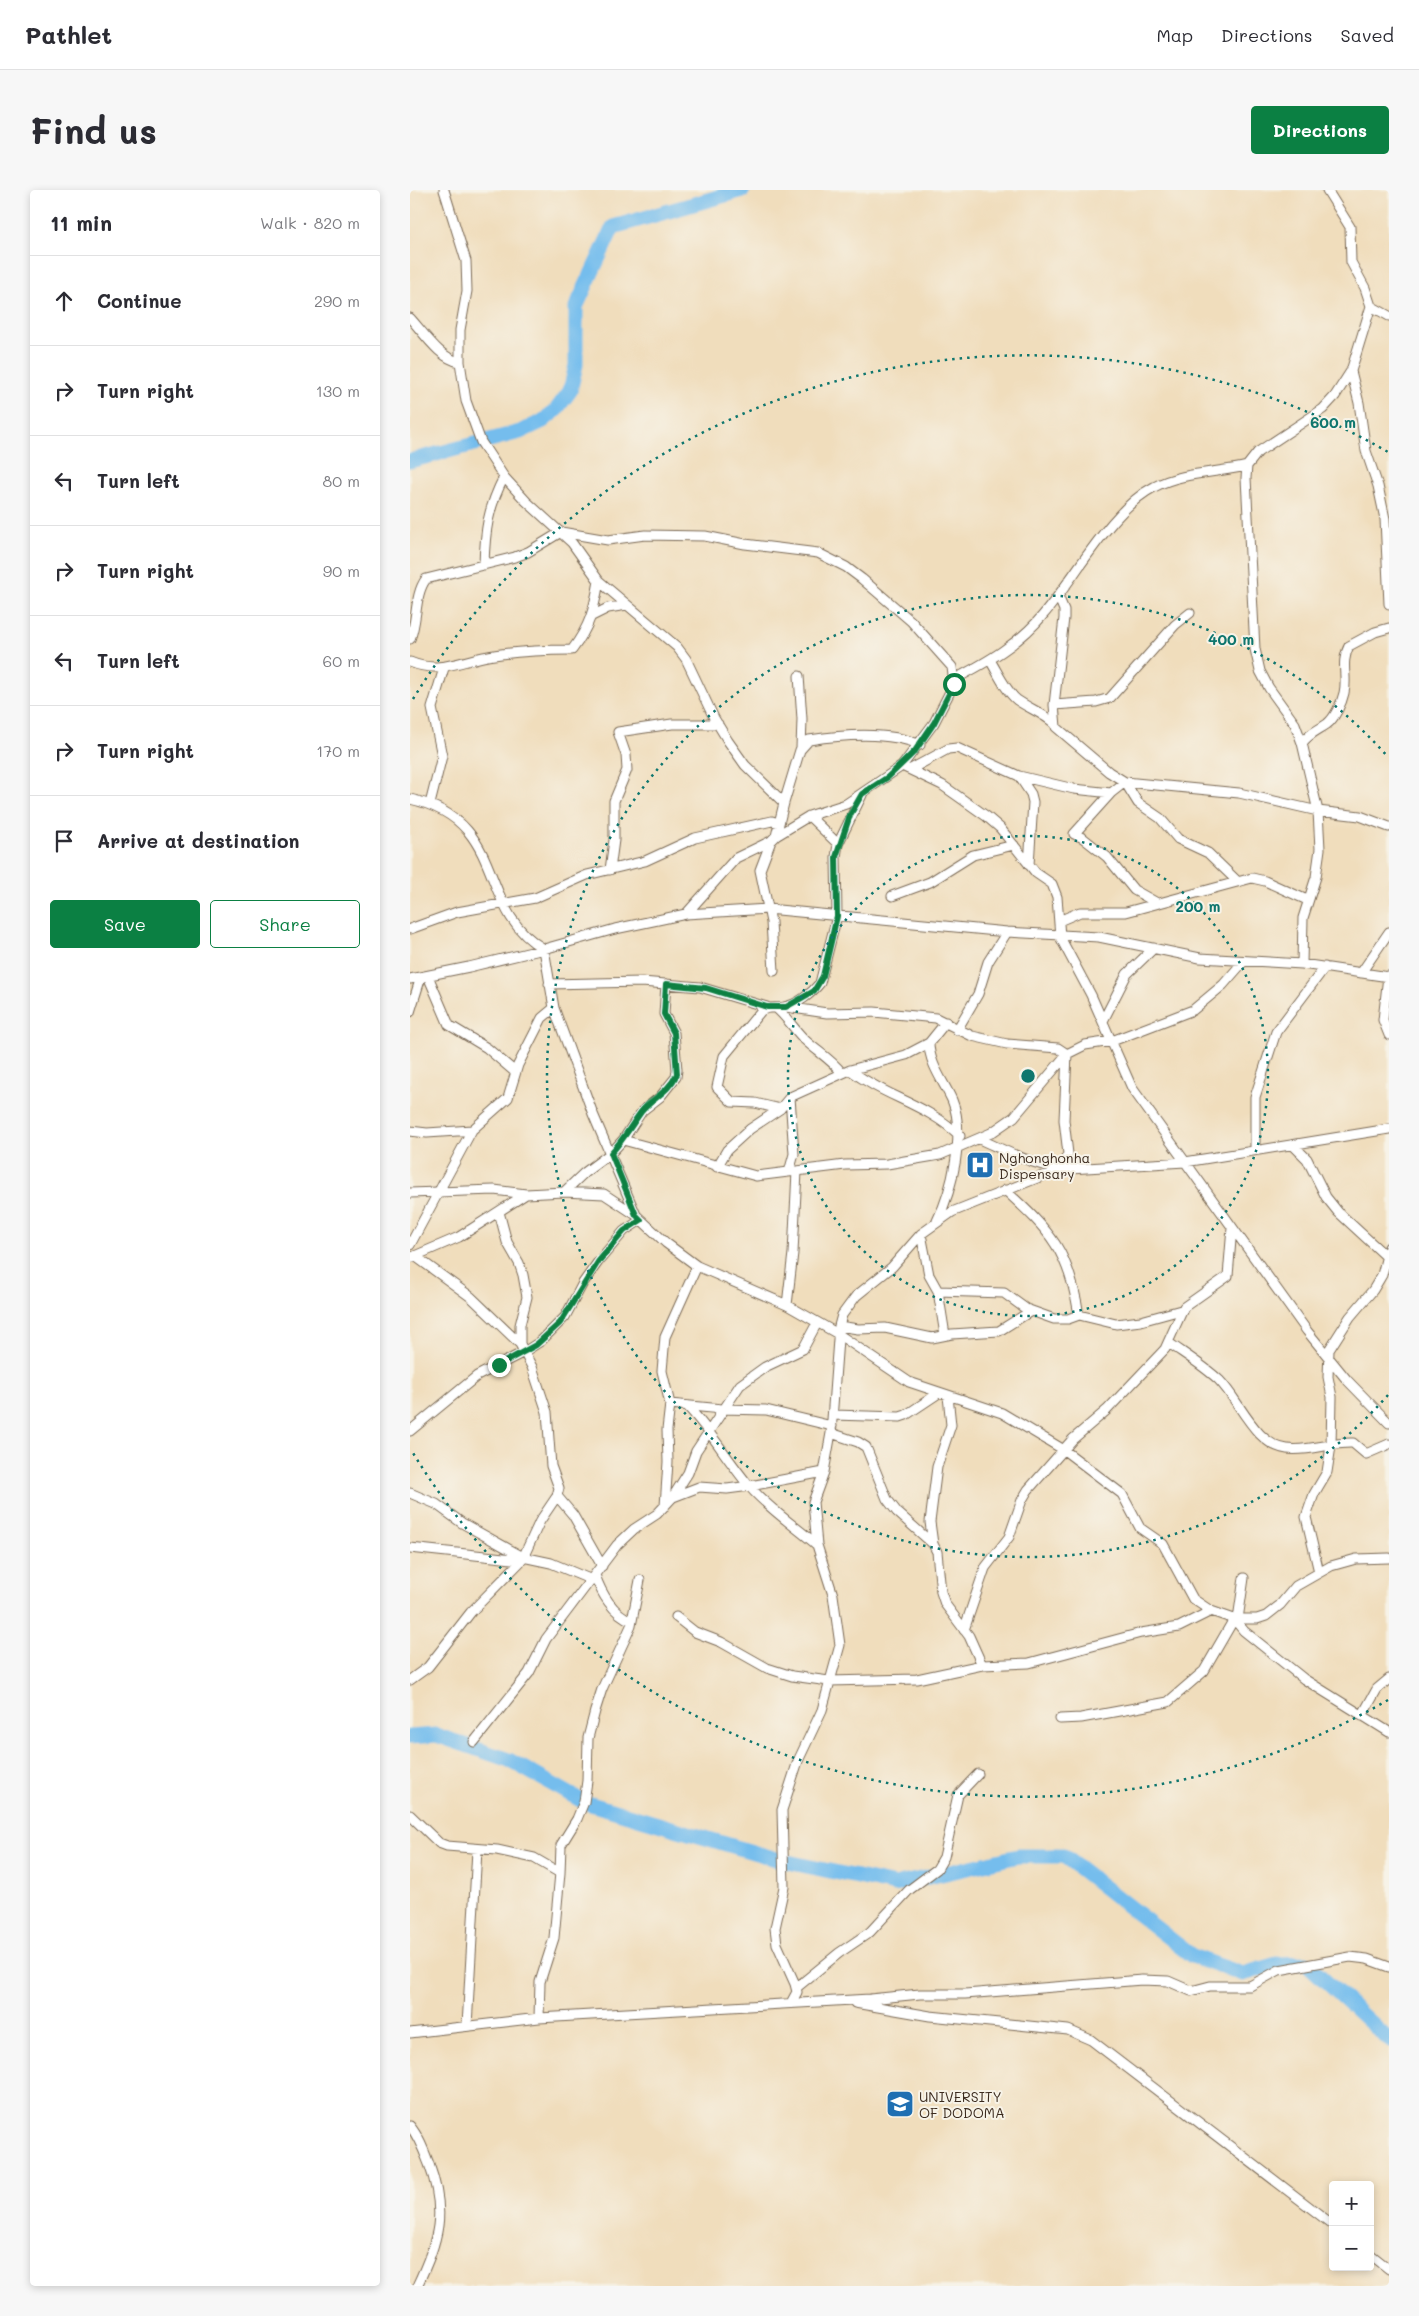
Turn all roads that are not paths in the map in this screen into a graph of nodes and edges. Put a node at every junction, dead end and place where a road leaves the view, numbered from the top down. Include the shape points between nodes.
1 (444, 190) edge
2 (1327, 190) edge
3 (1371, 306) junction
4 (1389, 316) edge
5 (410, 318) edge
6 (460, 362) junction
7 (1351, 371) junction
8 (1247, 466) junction
9 (504, 477) junction
10 (561, 532) junction
11 (484, 565) junction
12 (599, 581) junction
13 (1058, 596) junction
14 (1389, 604) edge
15 (627, 605) junction
16 (1190, 612) dead end
17 (592, 616) junction
18 (1389, 628) edge
19 (410, 639) edge
20 (990, 660) junction
21 (410, 662) edge
22 (444, 668) junction
23 (799, 676) dead end
24 (954, 679) junction
25 (1054, 705) junction
26 (718, 724) junction
27 (1054, 724) junction
28 (1302, 743) junction
29 (920, 744) junction
30 (801, 748) junction
31 (906, 767) junction
32 (1019, 776) junction
33 (1125, 782) junction
34 (1111, 793) junction
35 (862, 794) junction
36 (410, 799) edge
37 (784, 802) junction
38 (430, 804) junction
39 (1318, 811) junction
40 (809, 816) junction
41 (779, 824) junction
42 (1389, 827) edge
43 (773, 838) junction
44 (838, 844) junction
45 (1014, 845) junction
46 (1029, 865) junction
47 (610, 870) junction
48 (1237, 881) junction
49 (892, 896) dead end
50 (1307, 900) junction
51 (1158, 903) junction
52 (505, 904) junction
53 (768, 909) junction
54 (686, 914) junction
55 (837, 916) junction
56 (1059, 921) junction
57 (410, 930) edge
58 (1007, 932) junction
59 (1389, 932) edge
60 (1060, 937) junction
61 (1154, 948) junction
62 (544, 949) junction
63 (1244, 961) junction
64 (1302, 964) junction
65 (1324, 967) junction
66 (774, 971) dead end
67 (1361, 973) junction
68 (1388, 976) edge
69 (425, 977) junction
70 (410, 979) edge
71 (549, 984) junction
72 (666, 984) junction
73 (772, 1007) junction
74 (786, 1007) junction
75 (554, 1008) junction
76 (410, 1012) edge
77 (1103, 1021) junction
78 (946, 1022) junction
79 (957, 1030) junction
80 (1389, 1035) edge
81 (1112, 1041) junction
82 (929, 1043) junction
83 (1067, 1054) junction
84 (515, 1072) junction
85 (846, 1072) junction
86 (790, 1097) junction
87 (780, 1109) junction
88 (410, 1130) edge
89 (472, 1130) junction
90 (1389, 1130) edge
91 (957, 1133) junction
92 (978, 1139) junction
93 (623, 1140) junction
94 (968, 1145) junction
95 (1293, 1145) junction
96 (958, 1149) junction
97 (1255, 1150) junction
98 (611, 1153) junction
99 (1185, 1162) junction
100 (717, 1167) junction
101 (1060, 1169) junction
102 (793, 1172) junction
103 (1005, 1190) junction
104 (564, 1192) junction
105 (410, 1193) edge
106 (438, 1193) junction
107 (526, 1194) junction
108 (498, 1212) junction
109 (638, 1218) junction
110 (937, 1221) junction
111 (1232, 1228) junction
112 (921, 1234) junction
113 (410, 1245) edge
114 (1389, 1247) edge
115 (412, 1257) edge
116 (1388, 1258) edge
117 (697, 1266) junction
118 (938, 1291) junction
119 (787, 1305) junction
120 (1182, 1310) junction
121 (1031, 1311) junction
122 (1079, 1315) junction
123 (817, 1323) junction
124 (839, 1330) junction
125 (945, 1335) junction
126 (1169, 1343) junction
127 (522, 1348) junction
128 (1329, 1358) junction
129 (944, 1394) junction
130 (670, 1404) junction
131 (687, 1406) junction
132 (722, 1410) junction
133 (833, 1414) junction
134 (1389, 1423) edge
135 (832, 1429) junction
136 (709, 1430) junction
137 (410, 1431) edge
138 (1389, 1444) edge
139 (1331, 1446) junction
140 (1064, 1450) junction
141 (824, 1472) junction
142 (750, 1486) junction
143 (410, 1493) edge
144 (557, 1496) junction
145 (672, 1498) junction
146 (664, 1506) junction
147 (817, 1544) junction
148 (933, 1544) junction
149 (410, 1548) edge
150 (522, 1558) junction
151 (1389, 1558) edge
152 (602, 1566) junction
153 (1319, 1572) junction
154 (593, 1578) junction
155 (1244, 1578) dead end
156 (640, 1580) dead end
157 (1211, 1611) junction
158 (676, 1617) dead end
159 (1236, 1619) junction
160 (632, 1621) junction
161 (964, 1630) junction
162 (982, 1665) junction
163 (1389, 1679) edge
164 (410, 1680) edge
165 (829, 1681) junction
166 (1362, 1716) junction
167 (1060, 1719) dead end
168 (1389, 1732) edge
169 (474, 1742) dead end
170 (978, 1774) dead end
171 (410, 1815) edge
172 (477, 1850) junction
173 (560, 1873) junction
174 (1389, 1967) edge
175 (796, 1988) junction
176 (838, 2000) junction
177 (791, 2003) junction
178 (540, 2018) junction
179 (467, 2026) junction
180 (410, 2033) edge
181 (410, 2126) edge
182 (1329, 2222) edge
183 (1374, 2257) edge
184 (1389, 2268) edge
185 (417, 2286) edge

1 - 6 street via 462,246 467,274 460,330
2 - 3 street via 1350,227 1351,262
3 - 4 street
3 - 7 street
5 - 6 street via 444,355
6 - 9 street via 471,418 481,442
7 - 8 street via 1323,409 1258,452
7 - 14 street via 1366,451 1385,519
8 - 13 street via 1174,480 1146,491 1115,522
8 - 28 street via 1255,649 1260,671 1295,724
9 - 10 street via 526,502
9 - 11 street via 490,506
10 - 11 street via 528,552
10 - 12 street
10 - 24 street via 608,540 645,535 706,536 818,553 852,571 911,621 950,664
11 - 19 street via 426,579 421,587
12 - 15 street
12 - 17 street
13 - 20 street via 1023,636
13 - 25 street via 1064,618
15 - 17 street via 608,608
15 - 26 street via 671,640 686,659
16 - 25 street via 1110,698
17 - 22 street via 572,650 490,655
18 - 28 street via 1349,646 1343,668 1345,688 1342,698 1330,720 1310,733
20 - 24 street
20 - 27 street via 1018,700
21 - 22 street
22 - 38 street via 432,708 442,756
23 - 30 street
24 - 29 street via 934,723
25 - 27 street
26 - 37 street via 745,765
26 - 47 street via 672,724 618,732 627,770 614,801 615,828
27 - 33 street
28 - 39 street
29 - 30 street via 861,736 809,740
29 - 31 street
30 - 37 street
31 - 32 street via 953,748
31 - 35 street
31 - 45 street via 942,785 986,816
32 - 34 street via 1074,789
32 - 46 street via 1033,800
33 - 34 street
33 - 39 street via 1239,792
33 - 48 street via 1138,803 1160,818 1178,839 1208,853
34 - 51 street via 1074,834 1107,857 1134,890
35 - 40 street via 838,808
35 - 44 street
36 - 38 street
37 - 41 street
38 - 52 street via 452,814 474,838
39 - 42 street via 1360,816
39 - 50 street via 1319,862
40 - 43 street
40 - 44 street
41 - 43 street
41 - 47 street via 772,821 695,838 645,861
43 - 53 street via 760,870
43 - 54 street via 736,858
44 - 55 street
45 - 46 street
45 - 49 street via 973,855 930,882
46 - 56 street via 1055,888
47 - 52 street via 570,881 535,898
48 - 50 street via 1252,878 1265,881
48 - 51 street
50 - 64 street via 1303,918
51 - 56 street via 1126,912 1080,912
52 - 57 street via 457,912
52 - 62 street via 520,933
53 - 54 street
53 - 55 street
53 - 66 street
54 - 62 street
55 - 58 street
55 - 74 street via 820,984
56 - 60 street
58 - 60 street
58 - 79 street via 990,957 978,994
59 - 67 street
60 - 61 street via 1099,937
60 - 77 street
61 - 63 street via 1200,958
61 - 77 street via 1127,974
62 - 69 street
62 - 71 street
63 - 64 street
63 - 81 street via 1198,1007
64 - 65 street
65 - 67 street
65 - 97 street via 1276,1032 1255,1097
67 - 68 street
68 - 80 street via 1383,1020
69 - 70 street
69 - 76 street
69 - 84 street via 448,1025 487,1048
71 - 72 street
71 - 75 street
72 - 73 street via 706,988
72 - 93 street via 664,1014 674,1033 677,1074 660,1097 642,1111
73 - 74 street
73 - 85 street via 792,1023 804,1039
73 - 87 street via 758,1014 727,1051 717,1087 732,1102
74 - 78 street via 827,1013 900,1013
75 - 84 street via 542,1018
75 - 98 street
77 - 81 street
78 - 79 street
78 - 82 street
79 - 83 street via 1007,1044 1058,1048
81 - 83 street via 1085,1044
81 - 99 street via 1132,1088
82 - 85 street via 906,1055
82 - 91 street via 931,1059 955,1107
83 - 92 street via 1014,1117
83 - 101 street via 1064,1120 1068,1154
84 - 89 street via 508,1098
85 - 86 street
85 - 91 street via 921,1106
86 - 87 street
86 - 102 street
87 - 100 street via 750,1129 727,1150
88 - 89 street via 427,1134
89 - 106 street
90 - 95 street
91 - 94 street
91 - 96 street
92 - 94 street
92 - 101 street via 1026,1160
93 - 98 street
93 - 100 street
94 - 96 street
95 - 97 street
95 - 116 street via 1307,1159 1326,1197 1338,1212
96 - 102 street via 906,1162
96 - 110 street via 949,1193
97 - 99 street
98 - 104 street
98 - 109 street
99 - 101 street
99 - 111 street
100 - 102 street via 756,1176
101 - 103 street
102 - 119 street via 793,1253
103 - 110 street
103 - 122 street via 1057,1245 1071,1274
104 - 107 street
104 - 109 street via 604,1194
105 - 106 street
106 - 107 street via 494,1190
106 - 113 street
107 - 108 street
108 - 115 street via 459,1237
108 - 127 street via 506,1242 522,1268 527,1302 520,1325
109 - 117 street
109 - 127 street via 598,1262 560,1323 536,1345
110 - 112 street
111 - 120 street via 1228,1276
111 - 128 street
112 - 118 street via 929,1275
112 - 124 street via 892,1267 856,1296 842,1315
114 - 116 street
115 - 127 street via 482,1306
116 - 128 street via 1373,1290 1331,1345
117 - 119 street
117 - 130 street via 665,1337 662,1371
118 - 121 street via 1004,1293
118 - 125 street
119 - 123 street
120 - 122 street via 1124,1324
120 - 126 street
121 - 122 street via 1059,1319
121 - 125 street via 999,1331
123 - 124 street
123 - 132 street via 803,1349 750,1376
124 - 125 street via 885,1328 924,1338
124 - 129 street via 909,1382
124 - 133 street
126 - 139 street via 1219,1381 1257,1430 1274,1446 1294,1450
126 - 140 street via 1107,1410
127 - 137 street via 478,1376
127 - 144 street via 532,1366 547,1412 551,1466 559,1488
128 - 134 street
128 - 139 street
129 - 133 street via 900,1417
129 - 140 street via 1002,1413
129 - 148 street via 951,1425 937,1467 929,1517
130 - 131 street
130 - 146 street
131 - 132 street
131 - 136 street
132 - 135 street via 766,1410
132 - 136 street
133 - 135 street
135 - 141 street
135 - 148 street via 866,1447 887,1498 897,1512
136 - 142 street
136 - 145 street
138 - 139 street via 1366,1454 1353,1443
139 - 153 street via 1325,1476 1306,1517
140 - 157 street via 1122,1494 1140,1528 1163,1544 1193,1599
140 - 161 street via 1034,1481 1022,1500 1009,1537 985,1568
141 - 142 street
141 - 147 street via 813,1502
142 - 145 street via 727,1489 699,1487
142 - 147 street via 760,1498
143 - 150 street via 436,1504
144 - 150 street via 540,1521
144 - 152 street via 574,1515
145 - 146 street
146 - 152 street via 622,1540
147 - 165 street via 832,1595 840,1645
148 - 161 street via 945,1604
149 - 150 street
150 - 154 street via 551,1563
150 - 164 street via 471,1612 428,1667
151 - 153 street via 1356,1559
152 - 154 street
153 - 159 street via 1296,1586 1266,1616
154 - 160 street via 614,1610
154 - 169 street via 546,1639 529,1672
155 - 159 street
156 - 160 street
157 - 159 street
157 - 162 street via 1179,1627 1141,1633 1038,1662
158 - 165 street via 695,1632 722,1642 768,1668 792,1676
159 - 166 street via 1244,1631 1304,1679
159 - 167 street via 1204,1671 1168,1702
160 - 173 street via 595,1711 588,1738 584,1802 561,1845
161 - 162 street
162 - 165 street via 917,1679
163 - 166 street via 1377,1689
165 - 175 street via 822,1710 798,1762 782,1810 784,1887 775,1918 775,1934
166 - 168 street
170 - 175 street via 958,1795 944,1857 937,1869 904,1895 870,1932
171 - 172 street via 439,1843
172 - 173 street via 497,1850 534,1858
172 - 179 street
173 - 178 street via 554,1938 540,1982
174 - 176 street via 1350,1957 1279,1970 1250,1986 1210,1986 1191,1991 1168,1980 1142,1980
175 - 177 street
176 - 177 street
176 - 182 street via 930,2016 1068,2030 1091,2040
177 - 178 street
178 - 179 street
179 - 180 street
181 - 185 street via 424,2151 440,2200 436,2238
183 - 184 street

